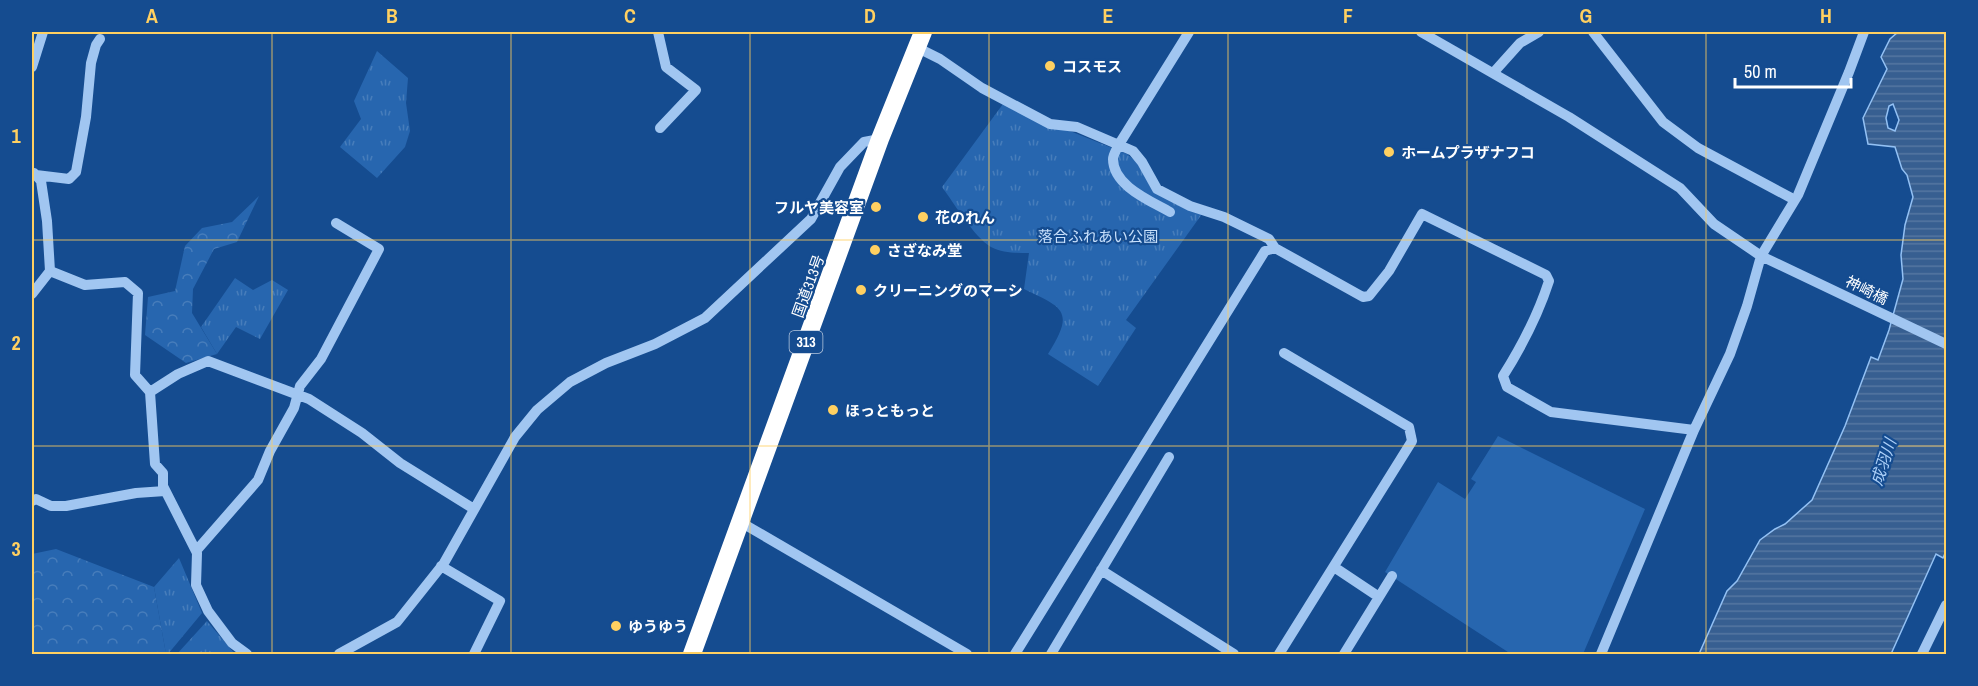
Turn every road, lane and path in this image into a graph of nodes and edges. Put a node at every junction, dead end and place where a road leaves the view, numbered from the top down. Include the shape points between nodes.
1 (43, 32) edge
2 (658, 32) edge
3 (1189, 32) edge
4 (1421, 32) edge
5 (1539, 32) edge
6 (1593, 32) edge
7 (1864, 32) edge
8 (100, 39) dead end
9 (920, 39) edge
10 (32, 66) edge
11 (1494, 72) junction
12 (660, 128) dead end
13 (880, 139) junction
14 (1118, 146) junction
15 (34, 172) edge
16 (1795, 200) junction
17 (1170, 212) dead end
18 (336, 223) dead end
19 (1275, 248) junction
20 (1761, 256) junction
21 (50, 271) junction
22 (32, 294) edge
23 (1947, 344) edge
24 (1284, 353) dead end
25 (150, 392) junction
26 (297, 395) junction
27 (1694, 430) junction
28 (1169, 457) dead end
29 (165, 491) junction
30 (32, 501) edge
31 (474, 509) junction
32 (741, 523) junction
33 (196, 551) junction
34 (441, 566) junction
35 (1334, 567) junction
36 (1101, 570) junction
37 (1392, 576) dead end
38 (1379, 597) junction
39 (1947, 605) edge
40 (1056, 653) edge
41 (247, 654) edge
42 (339, 654) edge
43 (474, 654) edge
44 (693, 654) edge
45 (967, 654) edge
46 (1015, 654) edge
47 (1234, 654) edge
48 (1280, 654) edge
49 (1344, 654) edge
50 (1601, 654) edge
51 (1922, 654) edge

1 - 10 street
2 - 12 street via 666,67 696,90
3 - 14 street
4 - 11 street, 神崎橋
5 - 11 street via 1520,43
6 - 16 street via 1663,122 1698,148
7 - 16 street
8 - 15 street via 91,63 76,172 69,179
9 - 13 highway, 国道313号 / 313
9 - 14 street via 940,59 982,88 1050,123 1077,127
11 - 20 street, 神崎橋 via 1680,188 1714,224
13 - 31 street via 864,142 840,167 811,219 705,318 570,382 537,410 515,438
13 - 32 highway, 国道313号 / 313
14 - 17 street via 1113,158 1126,185
14 - 19 street via 1132,151 1142,162 1157,189 1269,239
15 - 21 street via 43,191
16 - 20 street
18 - 26 street via 379,249 321,359
19 - 27 street via 1363,297 1369,296 1389,271 1422,214 1546,275 1549,281 1521,347 1503,376 1507,387 1551,412
19 - 46 street via 1265,250
20 - 23 street, 神崎橋
20 - 27 street via 1730,354
21 - 22 street
21 - 25 street via 85,285 125,282 138,293 135,375
24 - 35 street via 1409,427 1412,441
25 - 26 street via 177,374 208,361
25 - 29 street via 155,464 163,473
26 - 31 street via 362,432 400,464
26 - 33 street via 258,480
27 - 50 street
28 - 36 street
29 - 30 street via 66,506
29 - 33 street
31 - 34 street
32 - 44 highway, 国道313号 / 313
32 - 45 street
33 - 41 street via 196,585 208,611 232,644
34 - 42 street via 397,622
34 - 43 street via 500,601
35 - 38 street
35 - 48 street
36 - 40 street
36 - 47 street
37 - 38 street
38 - 49 street
39 - 51 street

